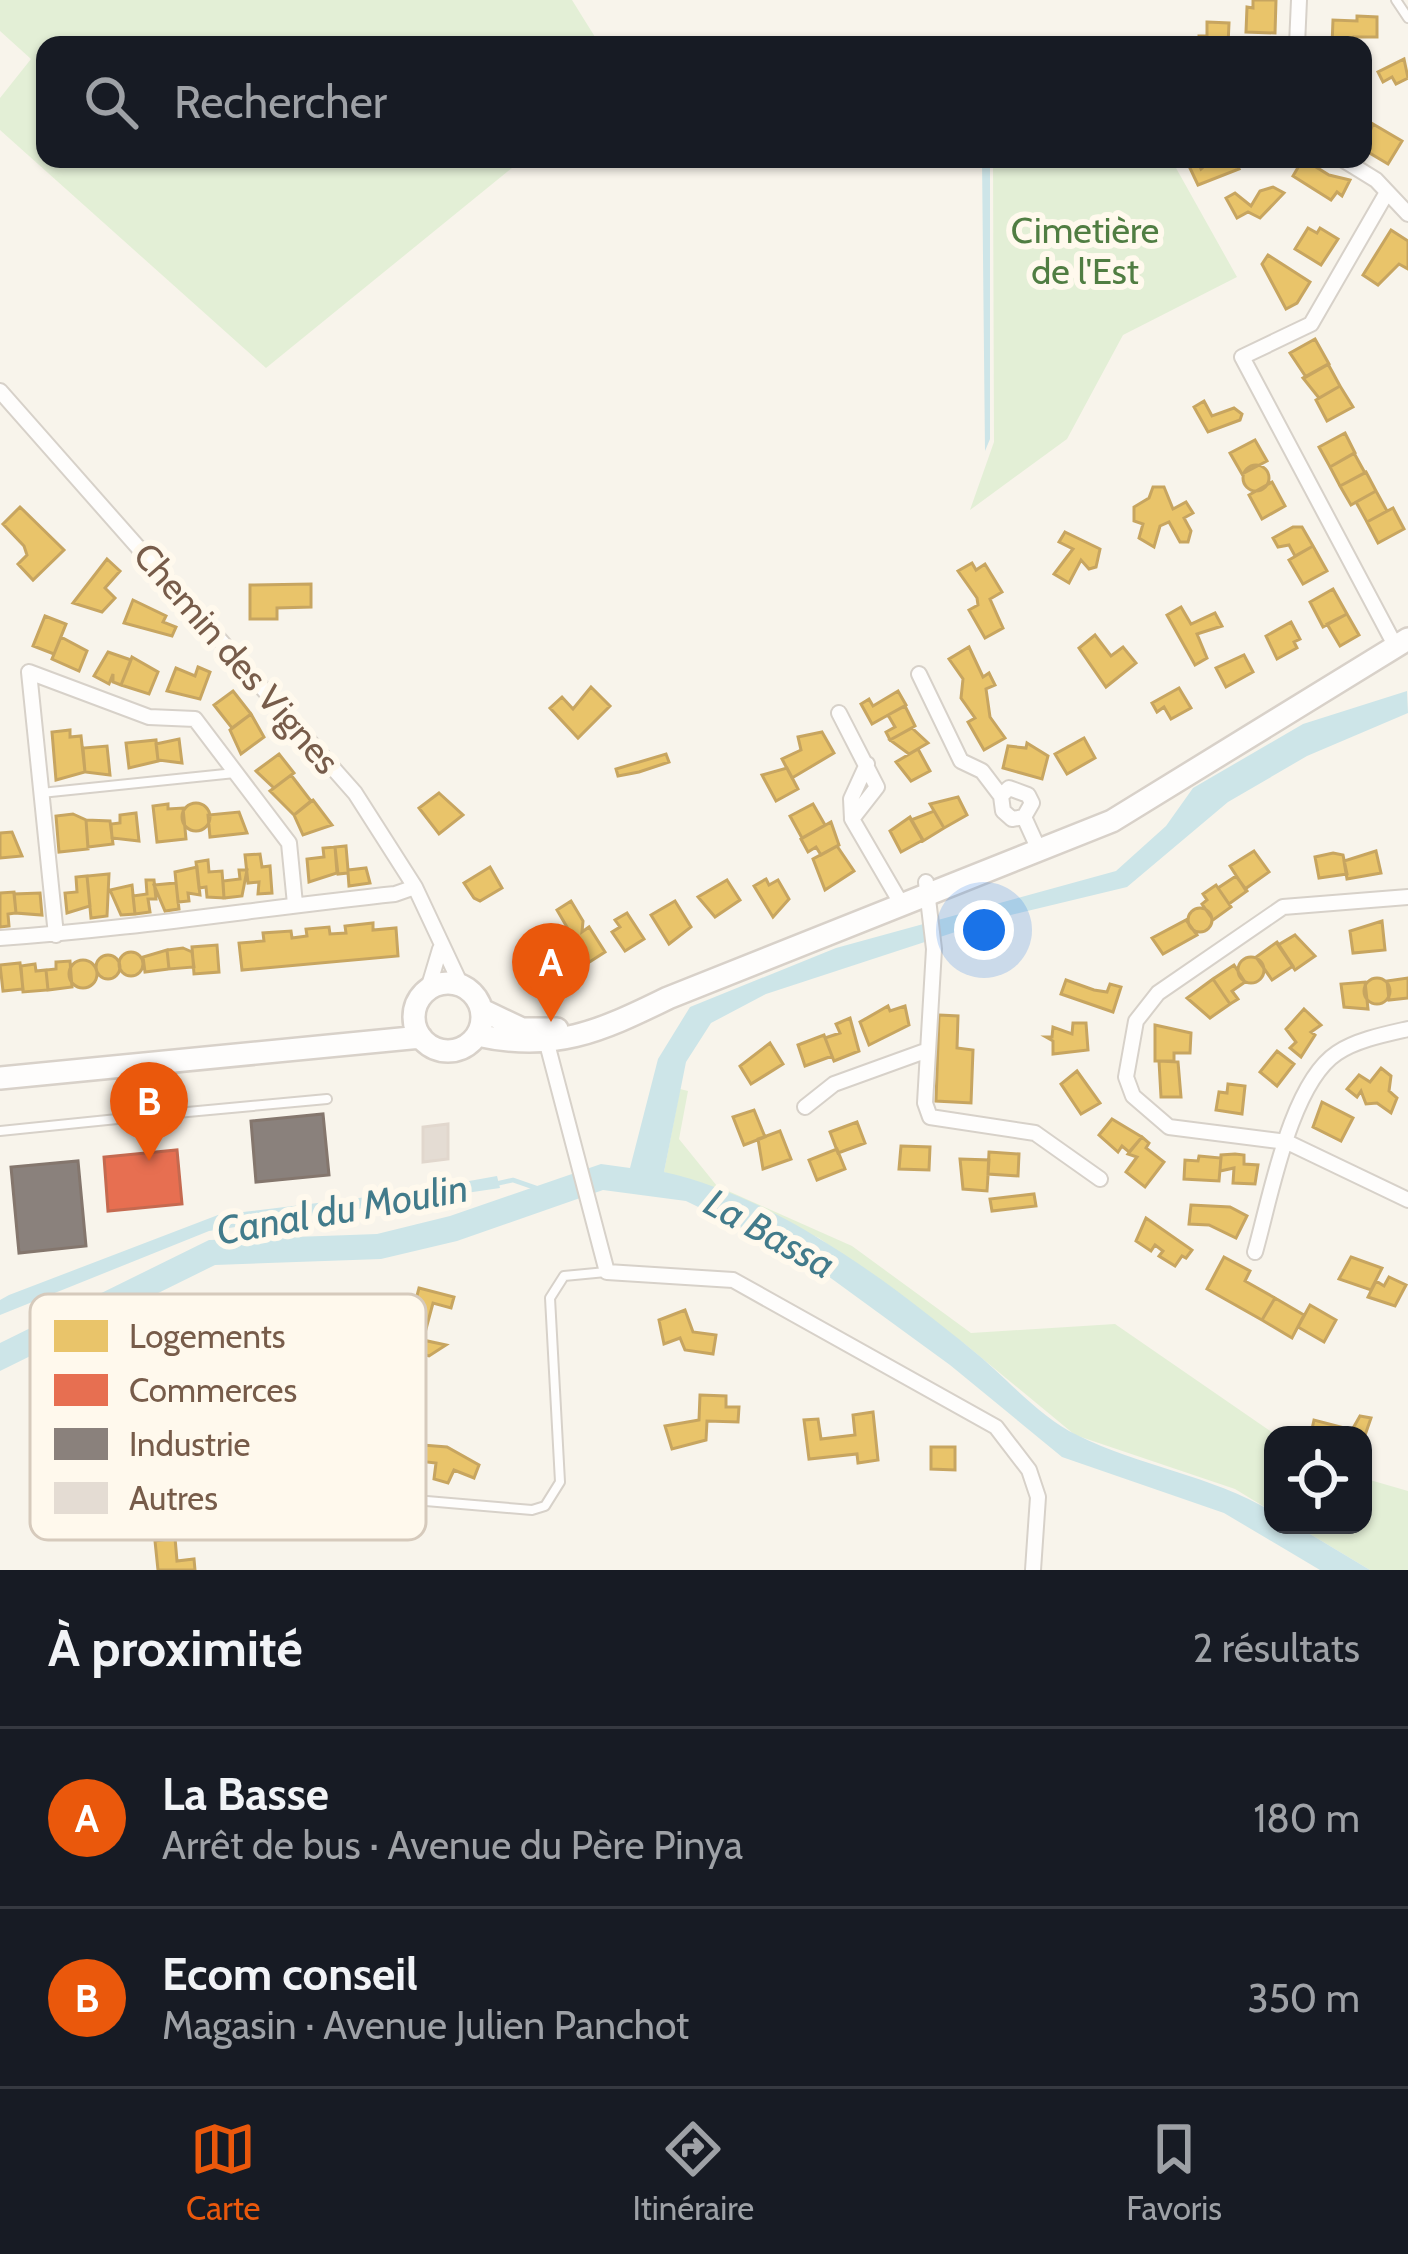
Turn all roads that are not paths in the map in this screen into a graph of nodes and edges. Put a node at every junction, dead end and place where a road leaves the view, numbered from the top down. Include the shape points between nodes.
1 (1299, 0) edge
2 (1396, 0) edge
3 (1408, 18) edge
4 (1297, 36) edge
5 (1357, 168) edge
6 (1386, 194) junction
7 (1408, 214) edge
8 (0, 391) edge
9 (1402, 643) edge
10 (919, 674) dead end
11 (839, 713) dead end
12 (240, 772) junction
13 (40, 793) junction
14 (1001, 796) junction
15 (1032, 835) junction
16 (415, 886) junction
17 (929, 894) junction
18 (1408, 897) edge
19 (899, 899) junction
20 (295, 904) junction
21 (56, 934) junction
22 (0, 938) edge
23 (440, 949) junction
24 (461, 986) junction
25 (428, 989) junction
26 (482, 1010) junction
27 (417, 1029) junction
28 (1408, 1029) edge
29 (477, 1036) junction
30 (546, 1037) junction
31 (928, 1050) junction
32 (162, 1064) junction
33 (0, 1078) edge
34 (327, 1099) dead end
35 (805, 1107) dead end
36 (166, 1114) junction
37 (0, 1131) edge
38 (1287, 1142) junction
39 (1100, 1179) dead end
40 (1408, 1200) edge
41 (1255, 1252) dead end
42 (607, 1272) junction
43 (426, 1501) edge
44 (1033, 1570) edge

1 - 4 street
2 - 3 lane
5 - 6 street
6 - 7 street
6 - 9 street via 1311,324 1242,357
8 - 16 street, Chemin des Vignes via 355,793
9 - 15 main road via 1112,821
10 - 14 street via 961,761 982,771
11 - 19 street via 878,787 852,819
12 - 13 lane
12 - 13 street via 195,719 149,717 29,672
12 - 20 street via 289,843
13 - 21 street
14 - 15 street via 1003,811
14 - 15 street via 1009,788 1028,795
15 - 17 main road
16 - 20 street
16 - 23 street, Chemin des Vignes
17 - 19 main road
17 - 31 street
18 - 38 street via 1283,907 1158,993 1136,1021 1126,1077 1149,1115 1168,1127
19 - 30 main road via 668,998
20 - 21 street
21 - 22 street
23 - 24 street, Chemin des Vignes
23 - 25 street
24 - 25 main road
24 - 26 main road
25 - 27 main road via 417,1004
26 - 29 main road
26 - 30 main road
27 - 29 main road via 449,1051
27 - 32 main road via 328,1048
28 - 38 street via 1336,1053 1311,1085
29 - 30 main road
30 - 42 street
31 - 35 street via 834,1084
31 - 39 street via 930,1117 1035,1132
32 - 33 main road
32 - 36 lane
34 - 36 lane
36 - 37 lane
38 - 40 street
38 - 41 street
42 - 43 lane via 564,1276 550,1298 560,1482 544,1506
42 - 44 street via 733,1280 996,1427 1029,1470 1038,1497

